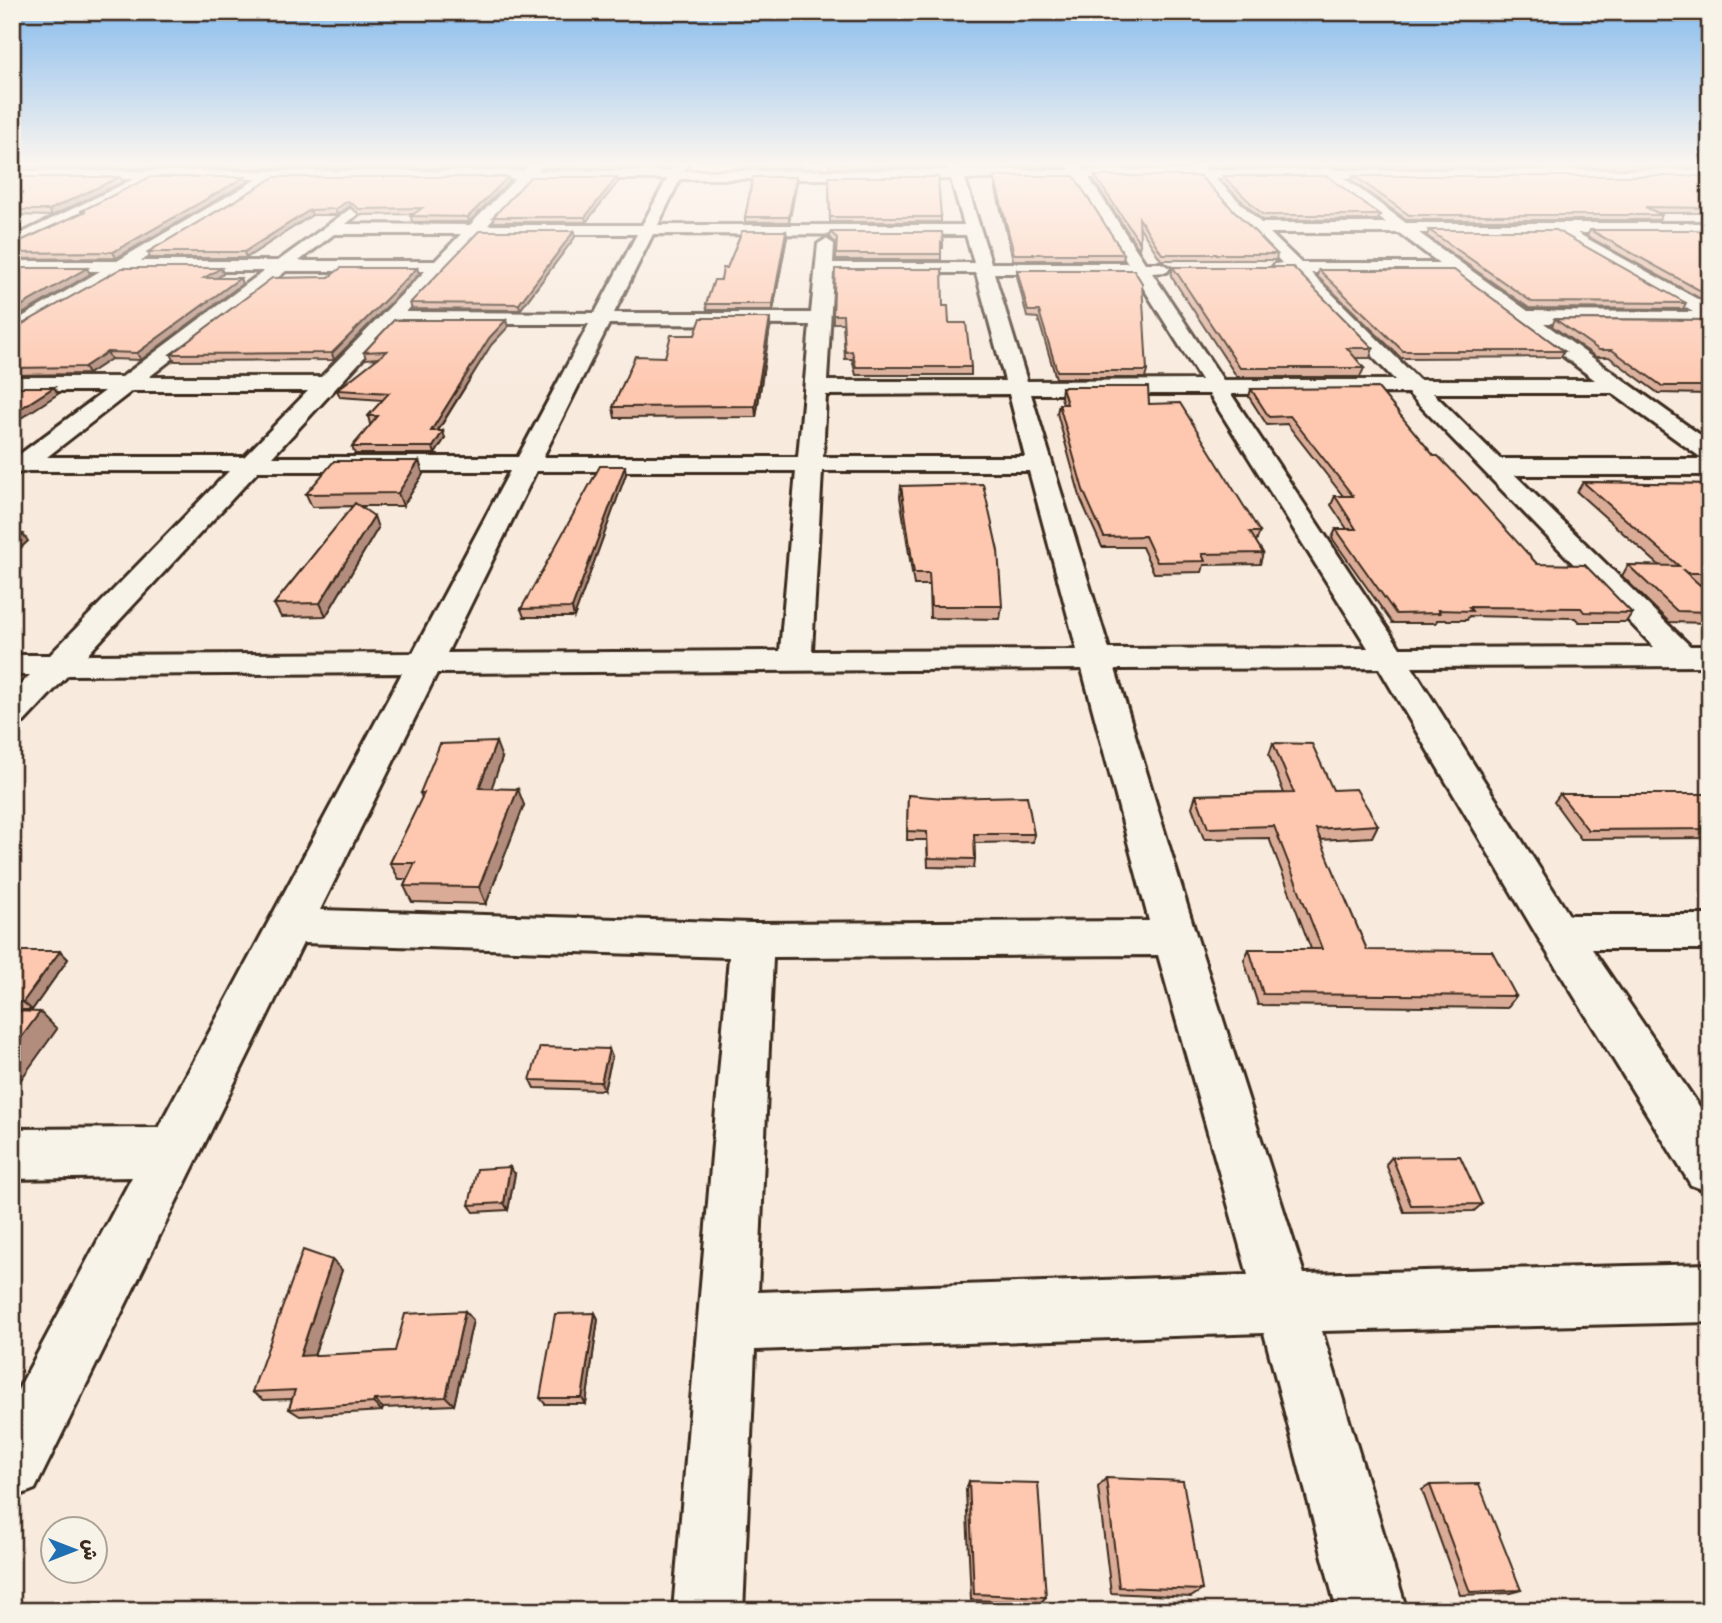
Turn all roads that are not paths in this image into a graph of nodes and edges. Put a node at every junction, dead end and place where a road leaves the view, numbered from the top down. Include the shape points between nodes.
1 (166, 240) edge
2 (317, 240) edge
3 (465, 240) edge
4 (642, 240) edge
5 (826, 240) edge
6 (908, 240) edge
7 (975, 240) edge
8 (1122, 240) edge
9 (1269, 240) edge
10 (1419, 240) edge
11 (1577, 240) edge
12 (978, 249) junction
13 (12, 265) edge
14 (122, 266) junction
15 (282, 266) junction
16 (440, 266) junction
17 (824, 268) junction
18 (1140, 268) junction
19 (1179, 268) edge
20 (1258, 268) edge
21 (1297, 268) junction
22 (1457, 268) junction
23 (1710, 316) edge
24 (603, 317) junction
25 (1524, 317) junction
26 (390, 318) junction
27 (821, 319) junction
28 (12, 331) edge
29 (12, 384) edge
30 (127, 384) junction
31 (327, 384) junction
32 (1618, 386) junction
33 (1217, 387) junction
34 (1414, 387) junction
35 (816, 388) junction
36 (1018, 388) junction
37 (1710, 454) edge
38 (251, 464) junction
39 (528, 464) junction
40 (810, 464) junction
41 (1040, 464) junction
42 (1494, 467) junction
43 (1710, 467) edge
44 (17, 468) edge
45 (1696, 657) edge
46 (1390, 658) junction
47 (1096, 660) junction
48 (424, 661) junction
49 (795, 661) junction
50 (12, 665) edge
51 (60, 665) junction
52 (12, 714) edge
53 (289, 926) junction
54 (1557, 932) junction
55 (1710, 932) edge
56 (1175, 938) junction
57 (752, 940) junction
58 (174, 1152) junction
59 (12, 1154) edge
60 (1710, 1167) edge
61 (1710, 1293) edge
62 (1285, 1303) junction
63 (728, 1322) junction
64 (12, 1466) edge
65 (708, 1611) edge
66 (1373, 1611) edge

1 - 14 street
2 - 15 street
3 - 16 street
4 - 24 street
5 - 17 street
6 - 12 street
7 - 12 street
8 - 18 street
9 - 21 street
10 - 22 street
11 - 23 street
12 - 17 street
12 - 18 street
12 - 36 street
13 - 14 street
14 - 15 street
14 - 28 street
15 - 16 street
15 - 30 street
16 - 26 street
17 - 27 street
18 - 19 street
18 - 33 street
20 - 21 street
21 - 22 street
21 - 34 street
22 - 25 street
23 - 25 street
24 - 26 street
24 - 27 street
24 - 39 street
25 - 32 street
26 - 31 street
27 - 35 street
29 - 30 street
30 - 31 street
30 - 44 street
31 - 38 street
32 - 34 street
32 - 37 street
33 - 34 street
33 - 36 street
33 - 46 street
34 - 42 street
35 - 36 street
35 - 40 street
36 - 41 street
38 - 39 street
38 - 44 street
38 - 51 street
39 - 40 street
39 - 48 street
40 - 41 street
40 - 49 street
41 - 47 street
42 - 43 street
42 - 45 street
45 - 46 street
46 - 47 street
46 - 54 street
47 - 49 street
47 - 56 street
48 - 49 street
48 - 51 street
48 - 53 street
50 - 51 street
51 - 52 street
53 - 57 street
53 - 58 street
54 - 55 street
54 - 60 street
56 - 57 street
56 - 62 street
57 - 63 street
58 - 59 street
58 - 64 street
61 - 62 street
62 - 63 street
62 - 66 street
63 - 65 street

